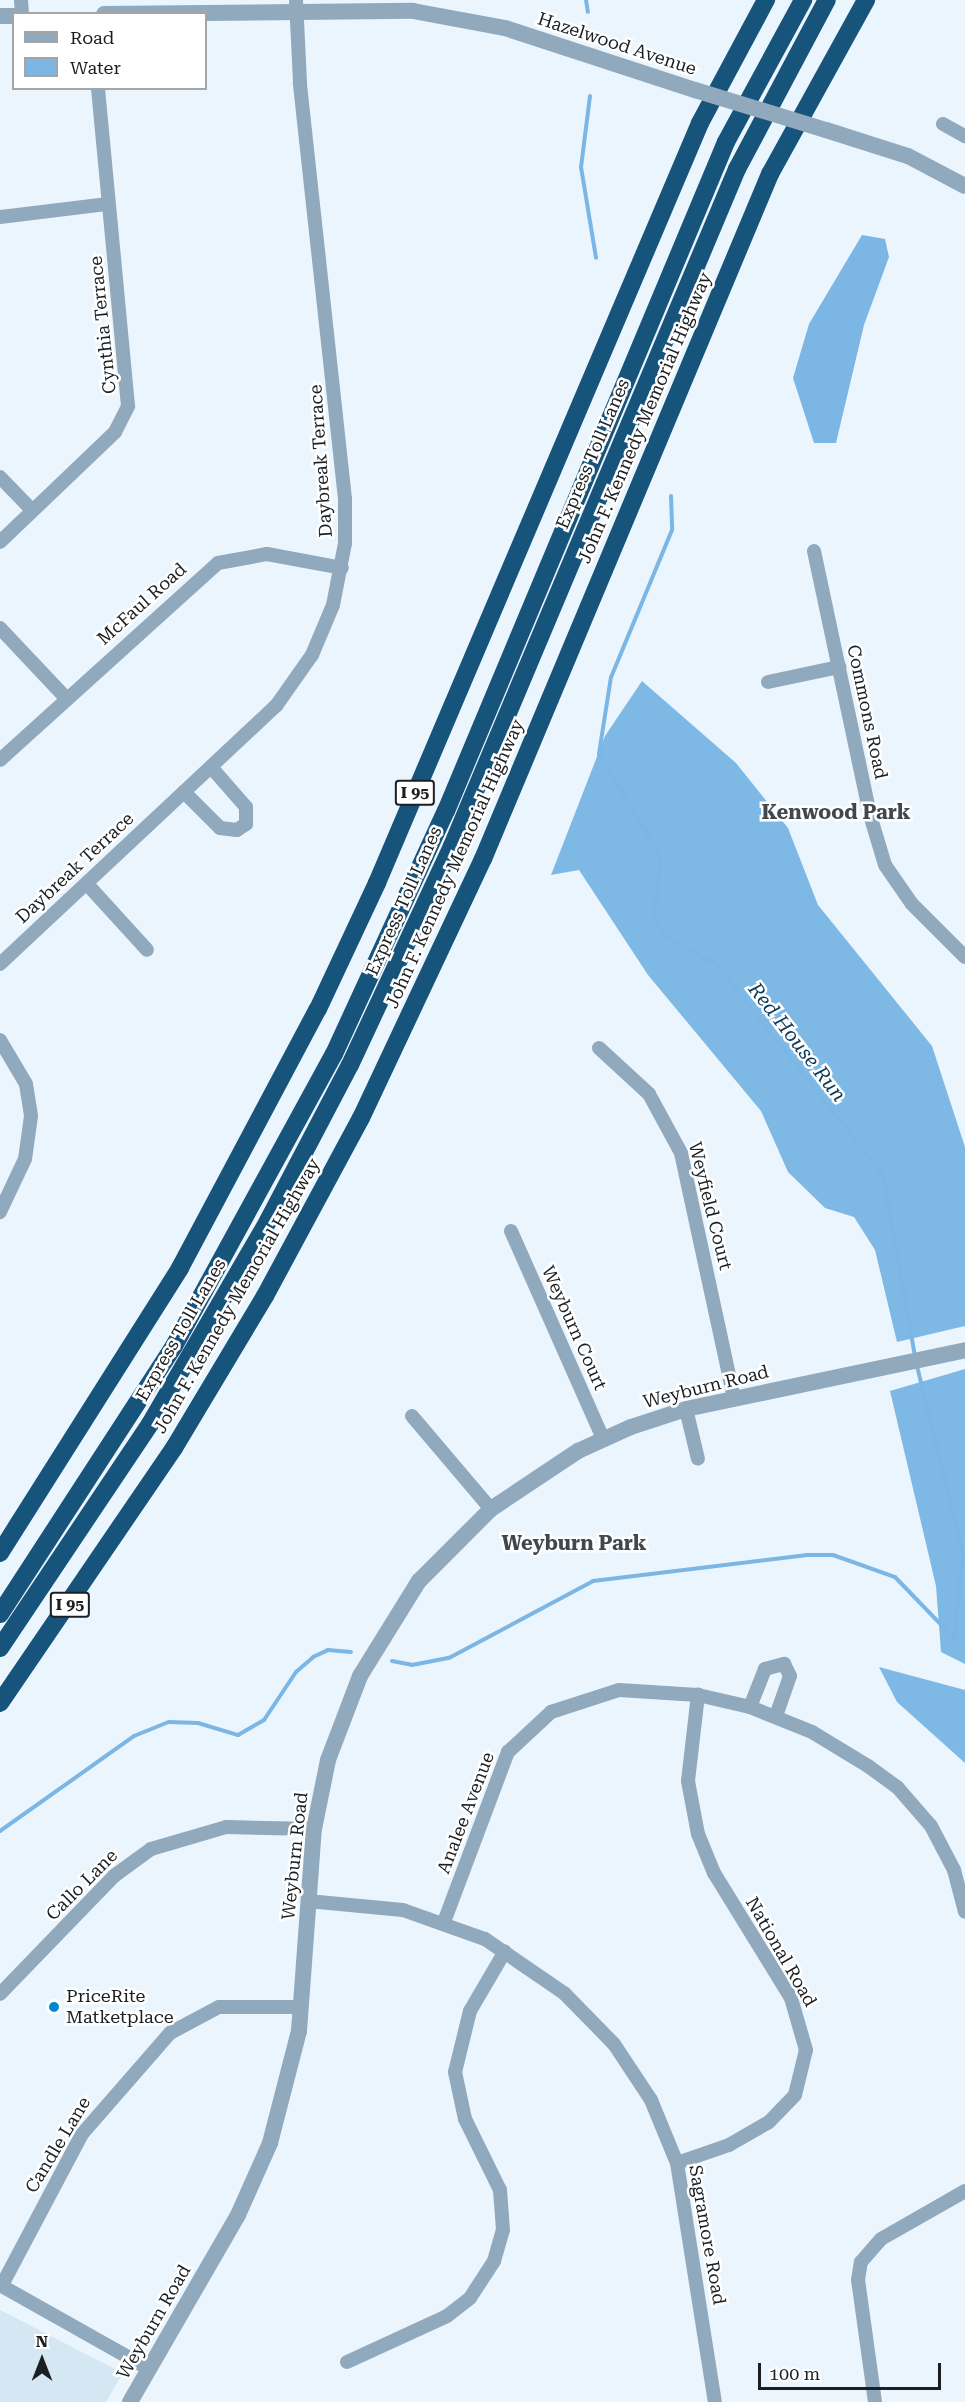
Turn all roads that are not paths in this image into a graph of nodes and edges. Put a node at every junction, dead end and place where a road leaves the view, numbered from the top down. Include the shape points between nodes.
1 (766, 0) edge
2 (803, 0) edge
3 (827, 0) edge
4 (866, 0) edge
5 (297, 4) edge
6 (143, 12) edge
7 (98, 90) edge
8 (943, 124) dead end
9 (965, 136) edge
10 (965, 186) edge
11 (108, 204) junction
12 (0, 217) edge
13 (0, 477) edge
14 (32, 510) junction
15 (0, 542) edge
16 (814, 551) dead end
17 (342, 568) junction
18 (0, 628) edge
19 (839, 667) junction
20 (768, 682) dead end
21 (66, 698) junction
22 (0, 760) edge
23 (211, 767) junction
24 (184, 792) junction
25 (87, 884) junction
26 (147, 950) dead end
27 (965, 956) edge
28 (0, 964) edge
29 (0, 1040) edge
30 (599, 1048) dead end
31 (0, 1212) edge
32 (512, 1231) dead end
33 (965, 1350) edge
34 (734, 1399) junction
35 (686, 1409) junction
36 (412, 1416) dead end
37 (603, 1439) junction
38 (698, 1459) dead end
39 (491, 1509) junction
40 (0, 1553) edge
41 (0, 1614) edge
42 (0, 1648) edge
43 (698, 1695) junction
44 (0, 1703) edge
45 (750, 1707) junction
46 (776, 1716) junction
47 (314, 1829) junction
48 (308, 1900) junction
49 (965, 1912) edge
50 (444, 1922) junction
51 (505, 1950) junction
52 (0, 1994) edge
53 (301, 2007) junction
54 (677, 2163) junction
55 (965, 2192) edge
56 (1, 2285) edge
57 (346, 2362) dead end
58 (149, 2369) junction
59 (130, 2402) edge
60 (715, 2402) edge
61 (875, 2402) edge

1 - 40 highway, I 95 via 700,123 377,884 318,1009 180,1268
2 - 41 highway, Express Toll Lanes via 726,142 446,811 334,1054 169,1356
3 - 42 highway, Express Toll Lanes via 737,169 452,846 350,1065 268,1221 150,1424
4 - 44 highway, John F. Kennedy Memorial Highway / I 95 via 770,174 483,859 356,1128 265,1296 174,1448
5 - 6 street, Hazelwood Avenue
5 - 10 street, Hazelwood Avenue, bridge via 384,8 479,22 908,156
5 - 17 street, Daybreak Terrace via 300,82 345,499
7 - 11 street, Cynthia Terrace
8 - 9 street
11 - 12 street
11 - 14 street, Cynthia Terrace via 128,359 127,411 115,432
13 - 14 street
14 - 15 street, Cynthia Terrace
16 - 19 street, Commons Road
17 - 21 street, McFaul Road via 267,554 218,563
17 - 23 street, Daybreak Terrace via 321,634 296,680
18 - 21 street
19 - 20 street
19 - 27 street, Commons Road via 885,865 912,904
21 - 22 street, McFaul Road
23 - 24 street, Daybreak Terrace
23 - 24 street via 246,807 246,824 237,830 220,828
24 - 25 street, Daybreak Terrace
25 - 26 street
25 - 28 street, Daybreak Terrace
29 - 31 street via 26,1084 31,1116 25,1159
30 - 34 street, Weyfield Court via 649,1094 681,1153
32 - 37 street, Weyburn Court
33 - 34 street, Weyburn Road
34 - 35 street, Weyburn Road
35 - 37 street, Weyburn Road
35 - 38 street
36 - 39 street
37 - 39 street, Weyburn Road
39 - 47 street, Weyburn Road via 434,1563 379,1641 342,1717
43 - 45 street, Analee Avenue
43 - 50 street, Analee Avenue via 606,1691 563,1705 527,1730 500,1766
43 - 54 street, National Road via 688,1781 698,1834 714,1873 797,2010 806,2058 795,2095 769,2122 729,2145
45 - 46 street, Analee Avenue
45 - 46 street via 765,1669 784,1664 790,1676
46 - 49 street, Analee Avenue via 860,1760 911,1801 949,1857
47 - 48 street, Weyburn Road
47 - 52 street, Callo Lane via 226,1827 151,1849 114,1876
48 - 50 street, Sagramore Road via 378,1906
48 - 53 street, Weyburn Road
50 - 51 street, Sagramore Road
51 - 54 street, Sagramore Road via 564,1993 614,2044 651,2100
51 - 57 street via 470,2012 455,2072 462,2111 500,2190 503,2230 494,2261 470,2298 447,2316
53 - 56 street, Candle Lane via 219,2007 170,2033 88,2124
53 - 58 street, Weyburn Road via 286,2092 259,2171
54 - 60 street, Sagramore Road
55 - 61 street via 881,2239 861,2262 858,2280
56 - 58 street
58 - 59 street, Weyburn Road

